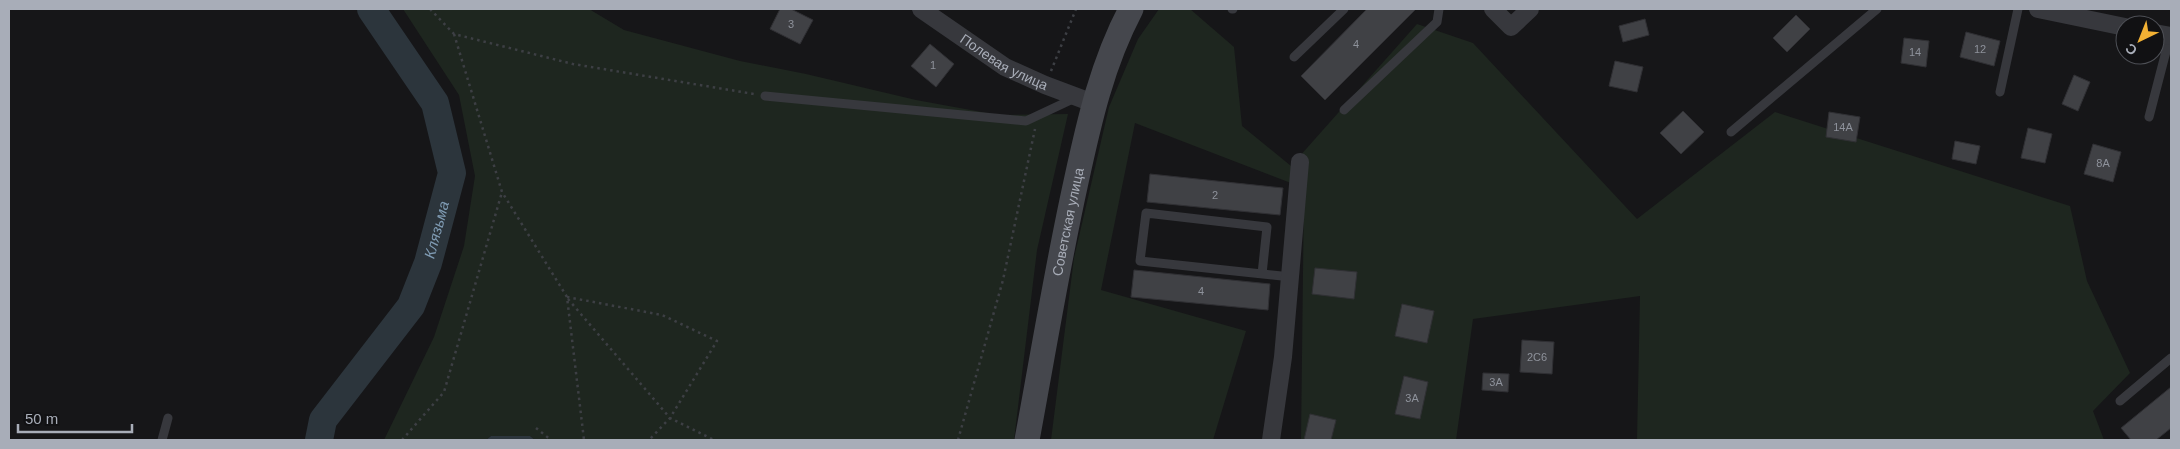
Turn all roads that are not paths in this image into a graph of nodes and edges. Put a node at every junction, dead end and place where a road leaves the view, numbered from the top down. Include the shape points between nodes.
1 (921, 9) edge
2 (1131, 9) edge
3 (1344, 9) edge
4 (1439, 9) edge
5 (1492, 9) edge
6 (1530, 9) edge
7 (1878, 9) edge
8 (2018, 9) edge
9 (2038, 9) edge
10 (2115, 25) edge
11 (1294, 57) dead end
12 (2159, 65) edge
13 (2000, 92) dead end
14 (765, 96) road end
15 (1086, 100) junction
16 (1344, 110) dead end
17 (2149, 117) dead end
18 (1731, 132) dead end
19 (1300, 162) dead end
20 (1262, 274) junction
21 (1291, 277) junction
22 (2171, 358) edge
23 (2120, 401) dead end
24 (168, 418) dead end
25 (162, 440) edge
26 (1028, 440) edge
27 (1270, 440) edge

1 - 15 street, Полевая улица via 1005,67
2 - 15 main road, Советская улица
3 - 11 lane
4 - 16 lane via 1437,22
5 - 6 street via 1511,27
7 - 18 lane
8 - 13 lane
9 - 10 street
12 - 17 lane
14 - 15 lane via 1026,121
15 - 26 main road, Советская улица
19 - 21 street
20 - 20 lane via 1267,227 1146,213 1140,260
20 - 21 lane
21 - 27 street
22 - 23 lane
24 - 25 lane

